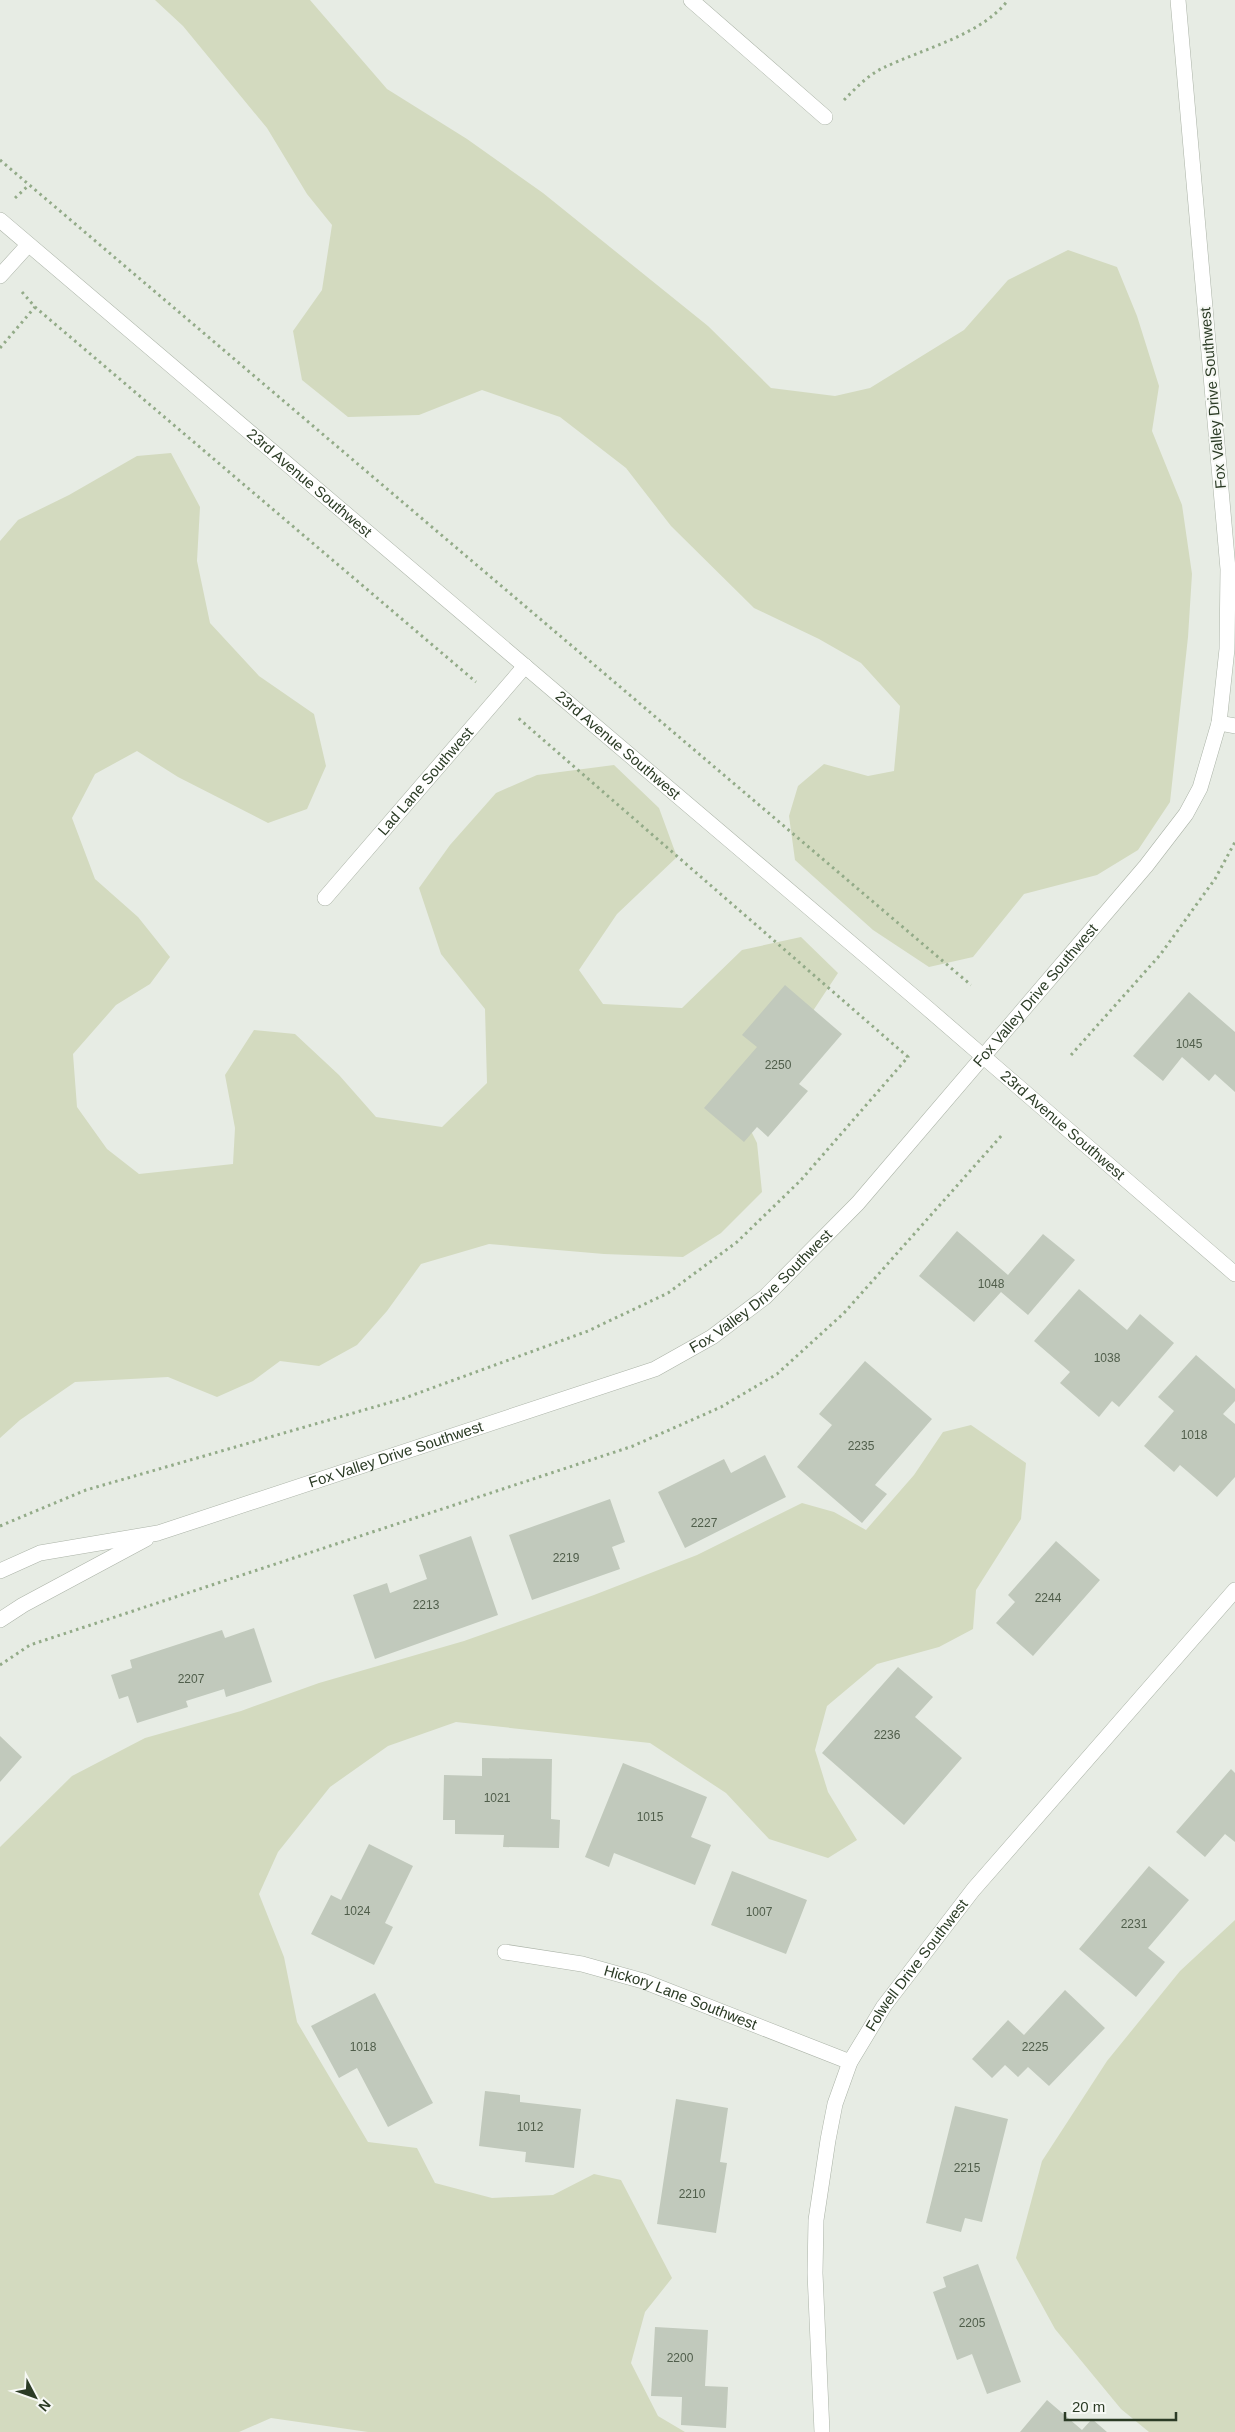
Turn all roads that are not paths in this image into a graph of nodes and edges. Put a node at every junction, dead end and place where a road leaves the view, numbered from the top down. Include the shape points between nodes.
1 (691, 0) edge
2 (1178, 0) edge
3 (825, 117) road end
4 (0, 220) edge
5 (28, 245) junction
6 (0, 276) edge
7 (525, 666) junction
8 (1219, 723) junction
9 (1235, 726) edge
10 (325, 898) dead end
11 (985, 1057) junction
12 (1235, 1274) edge
13 (158, 1533) junction
14 (0, 1571) edge
15 (1235, 1590) edge
16 (0, 1620) edge
17 (505, 1952) dead end
18 (850, 2062) junction
19 (822, 2432) edge

1 - 3 street
2 - 8 street, Fox Valley Drive Southwest via 1228,569 1227,649
4 - 5 street, 23rd Avenue Southwest
5 - 6 street
5 - 7 street, 23rd Avenue Southwest
7 - 10 street, Lad Lane Southwest
7 - 11 street, 23rd Avenue Southwest
8 - 9 street
8 - 11 street, Fox Valley Drive Southwest via 1200,788 1173,834
11 - 12 street, 23rd Avenue Southwest
11 - 13 street, Fox Valley Drive Southwest via 812,1252 765,1297 712,1337 655,1369
13 - 14 street, Fox Valley Drive Southwest via 40,1553
13 - 16 street, Fox Valley Drive Southwest
15 - 18 street, Folwell Drive Southwest via 962,1904 884,2006
17 - 18 street, Hickory Lane Southwest via 582,1964 643,1981
18 - 19 street, Folwell Drive Southwest via 835,2104 816,2220 816,2309

